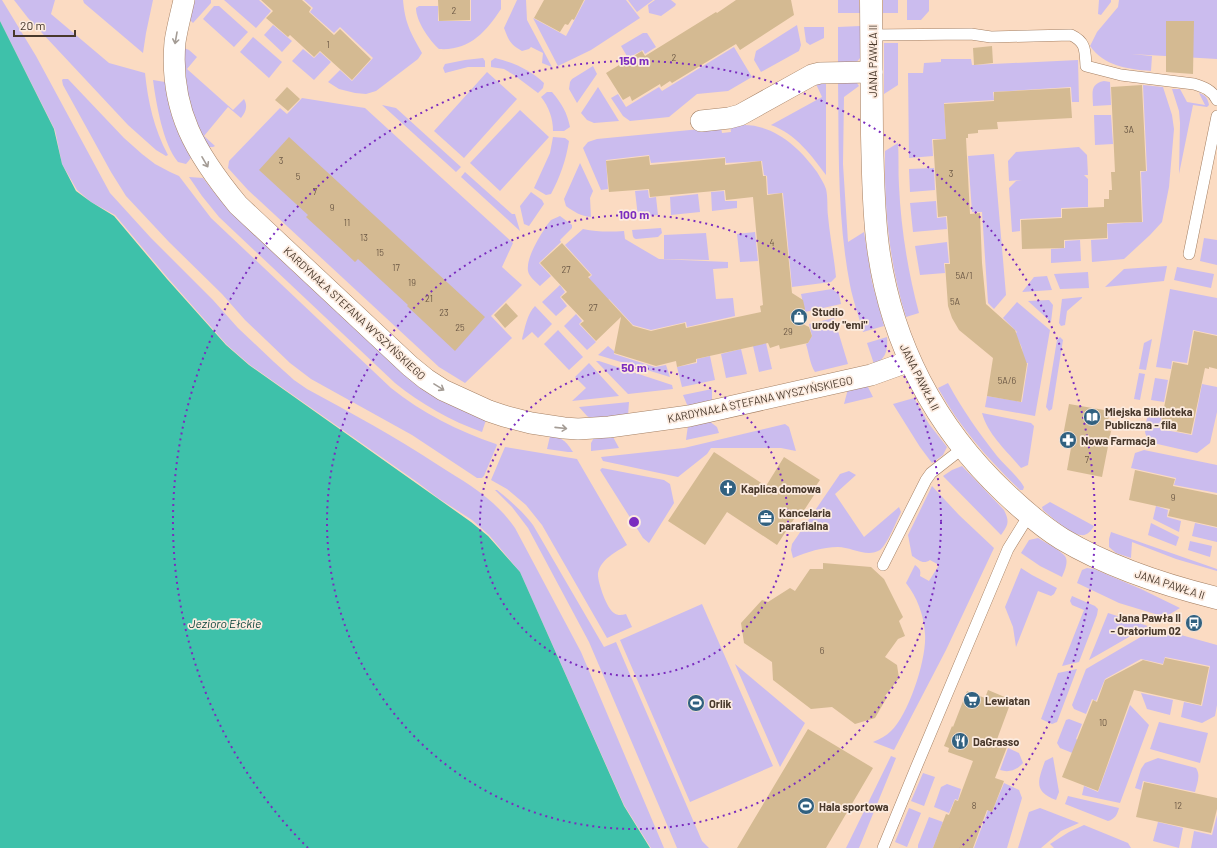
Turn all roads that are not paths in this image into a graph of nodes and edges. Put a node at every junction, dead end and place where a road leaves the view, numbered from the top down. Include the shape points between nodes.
1 (184, 0) edge
2 (871, 0) edge
3 (871, 35) junction
4 (872, 72) junction
5 (1217, 100) edge
6 (1217, 116) edge
7 (701, 121) dead end
8 (1188, 254) dead end
9 (910, 362) junction
10 (963, 448) junction
11 (1029, 515) junction
12 (883, 566) dead end
13 (1217, 598) edge
14 (883, 848) edge

1 -> 9 street, KARDYNAŁA STEFANA WYSZYŃSKIEGO via 175,40 177,92 184,120 193,141 214,176 238,205 410,366 454,396 504,416 531,423 578,429 609,427 689,416 871,375
2 - 3 street, JANA PAWŁA II
3 - 4 street, JANA PAWŁA II
3 - 5 lane via 1071,35 1083,43 1086,66 1194,84 1205,87
4 - 7 street via 812,75 740,115
4 - 9 street, JANA PAWŁA II via 873,192 878,249 889,304
6 - 8 lane
9 - 10 street, JANA PAWŁA II via 933,405
10 - 11 street, JANA PAWŁA II
10 - 12 lane via 931,473 926,480
11 - 13 street, JANA PAWŁA II via 1063,539 1117,566
11 - 14 lane via 1008,549

